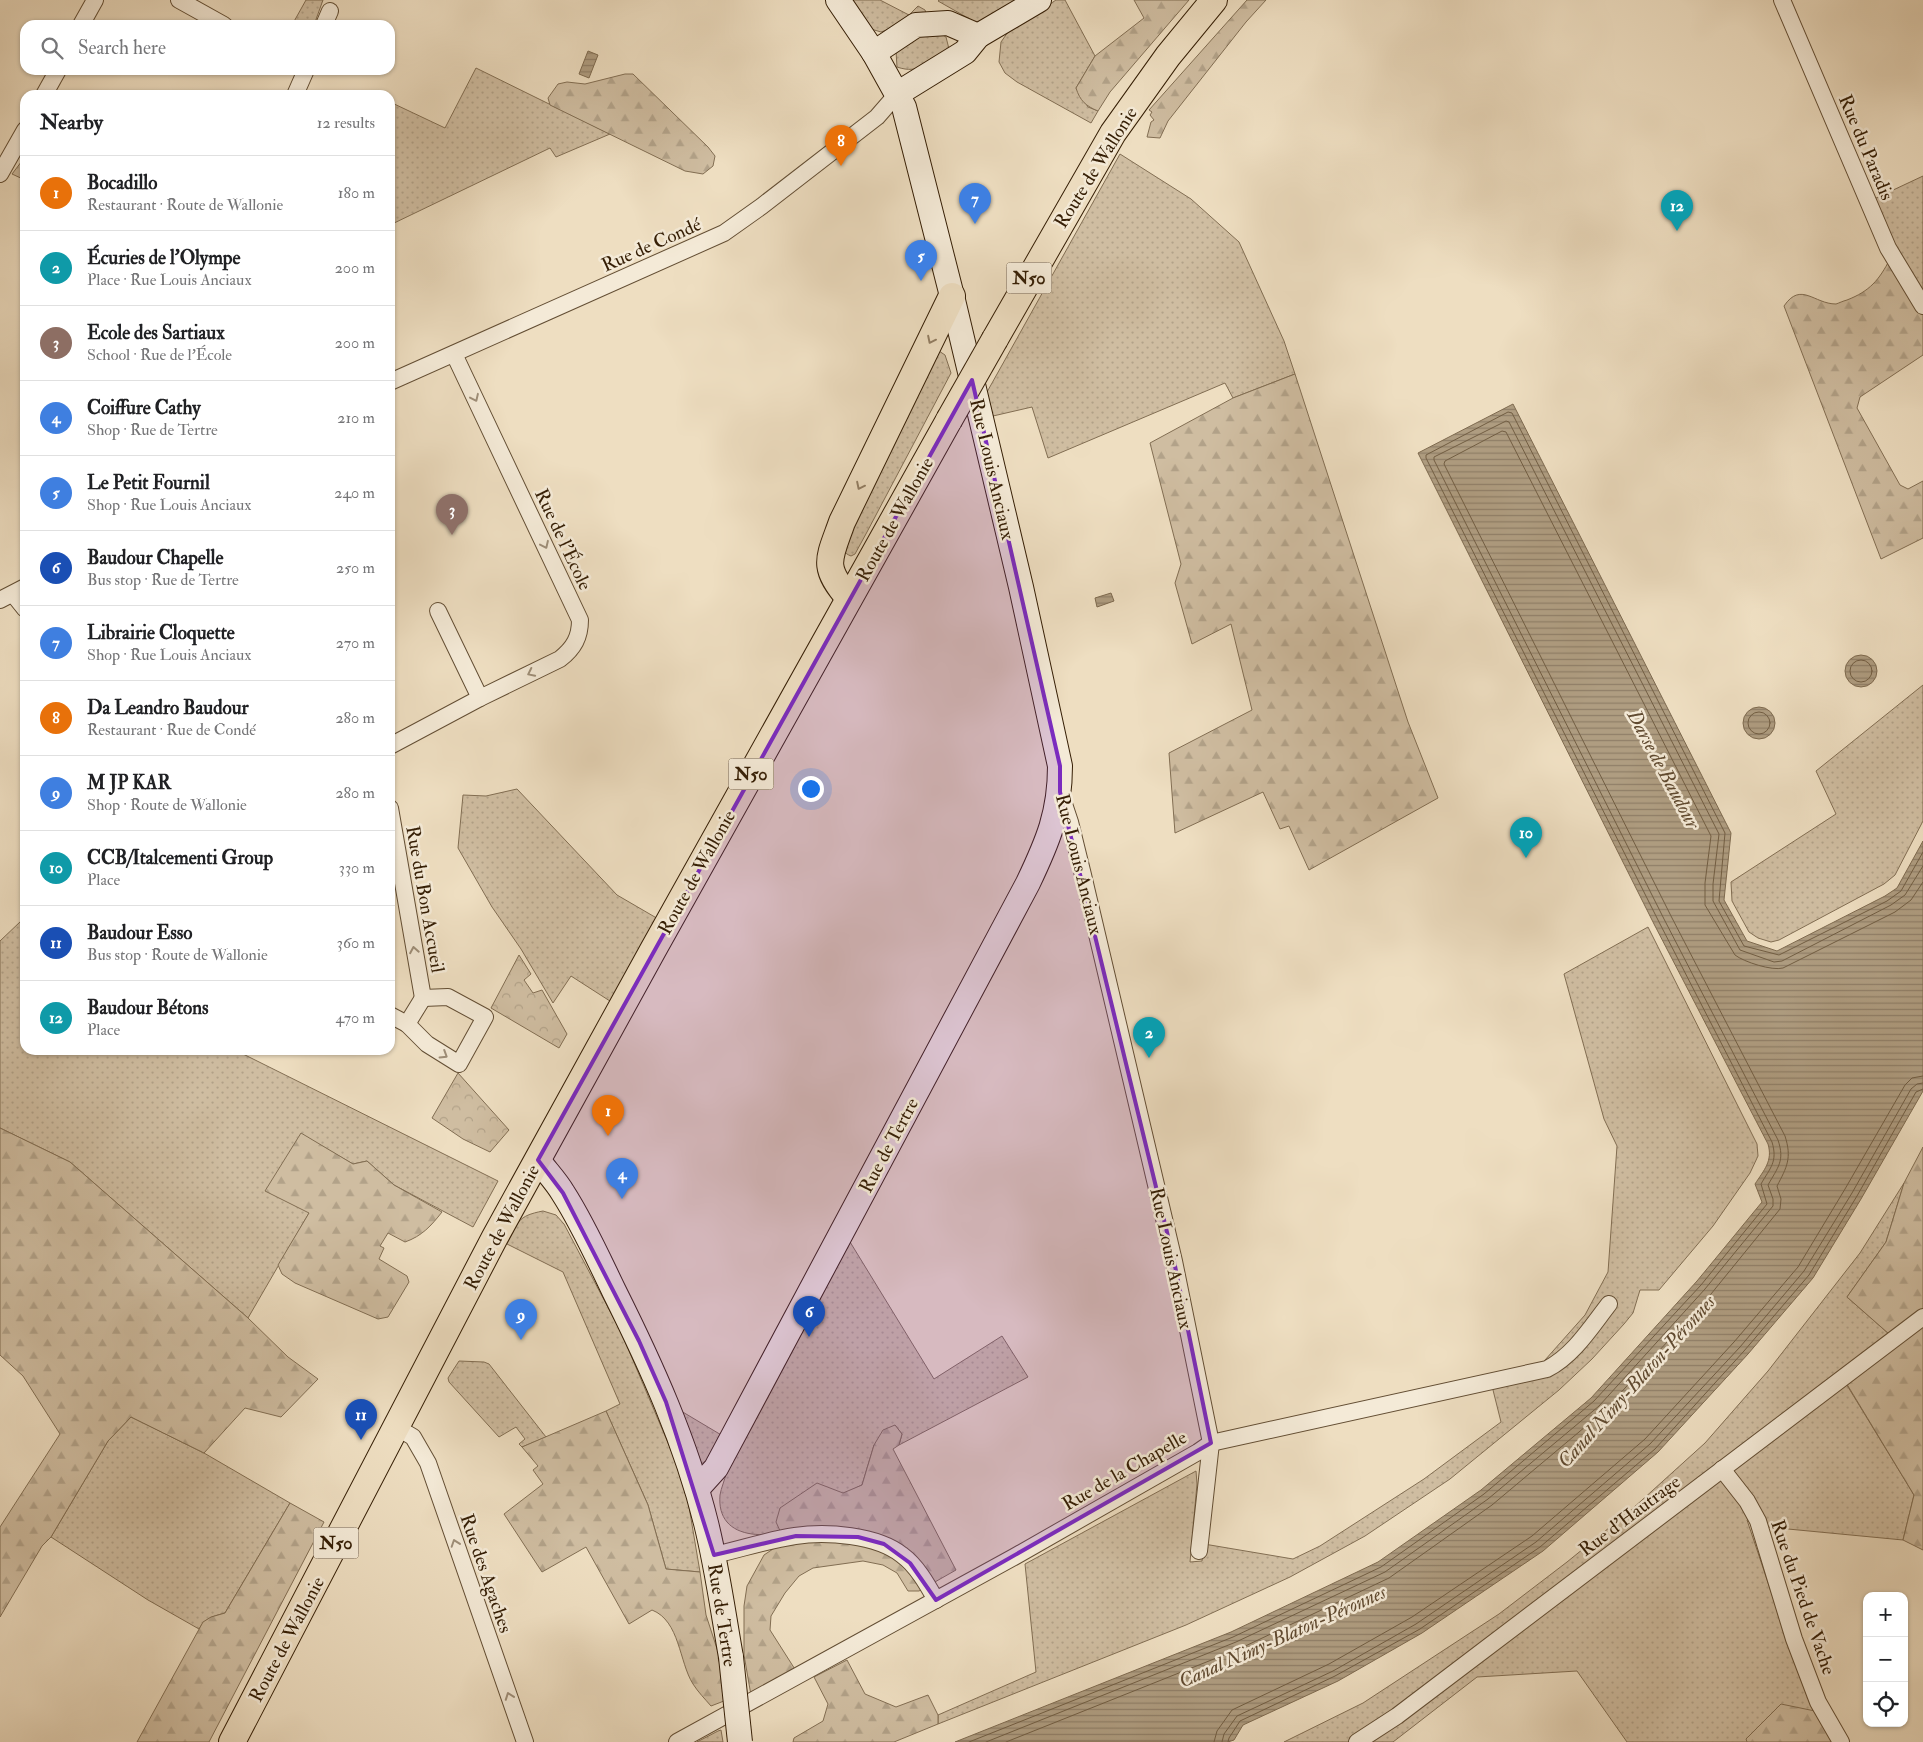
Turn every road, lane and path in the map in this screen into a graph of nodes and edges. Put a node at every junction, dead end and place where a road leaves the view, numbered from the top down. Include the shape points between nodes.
1 (95, 0) edge
2 (178, 0) edge
3 (838, 0) edge
4 (1038, 0) edge
5 (1214, 0) edge
6 (1782, 0) edge
7 (84, 20) edge
8 (215, 20) edge
9 (978, 36) junction
10 (874, 53) junction
11 (55, 75) edge
12 (304, 75) edge
13 (47, 90) edge
14 (297, 90) edge
15 (897, 94) junction
16 (20, 137) edge
17 (2, 163) edge
18 (952, 296) junction
19 (1923, 306) edge
20 (454, 354) junction
21 (395, 380) edge
22 (849, 598) junction
23 (438, 611) dead end
24 (480, 698) junction
25 (395, 743) edge
26 (1060, 792) junction
27 (395, 837) edge
28 (423, 998) junction
29 (395, 1018) edge
30 (407, 1024) junction
31 (538, 1160) junction
32 (1609, 1304) dead end
33 (1923, 1317) edge
34 (396, 1427) junction
35 (1210, 1443) junction
36 (1722, 1469) junction
37 (697, 1489) junction
38 (1199, 1551) dead end
39 (714, 1556) junction
40 (936, 1600) junction
41 (232, 1742) edge
42 (525, 1742) edge
43 (678, 1742) edge
44 (740, 1742) edge
45 (1357, 1742) edge
46 (1841, 1742) edge

1 - 7 street
2 - 8 street
3 - 10 street, Rue Louis Anciaux
4 - 9 street
5 - 22 main road, Route de Wallonie / N50, bridge via 1168,56 1096,159
6 - 19 street, Rue du Paradis via 1888,248
9 - 10 street via 948,23 916,25
9 - 15 street via 965,52
10 - 15 street, Rue Louis Anciaux
11 - 13 street
12 - 14 street
15 - 18 street, Rue Louis Anciaux via 904,107
15 - 20 street, Rue de Condé via 877,117 724,233
16 - 17 street
18 -> 22 main road via 842,522 831,553 830,568 835,582
18 - 26 street, Rue Louis Anciaux via 1056,747
20 - 21 street, Rue de Condé
20 -> 24 street, Rue de l'École via 580,620 578,639 570,652
22 - 31 main road, Route de Wallonie / N50
23 - 24 street
24 - 25 street, Rue de l'École
26 - 35 street, Rue Louis Anciaux via 1084,875 1174,1261
26 - 37 street, Rue de Tertre via 1048,837 1028,883 716,1468
28 -> 27 street, Rue du Bon Accueil
28 - 30 street
30 -> 28 street via 427,1044 459,1064 485,1016 448,998
29 - 30 street
31 - 34 main road, Route de Wallonie / N50
31 - 37 street, Rue de Tertre via 563,1193 639,1341 657,1380
32 - 35 street, Rue de la Chapelle via 1575,1347 1547,1369
33 - 36 street, Rue d'Hautrage
34 - 41 main road, Route de Wallonie / N50
42 -> 34 street, Rue des Agaches via 428,1463 412,1436
35 - 38 street, Rue Louis Anciaux
35 - 40 street, Rue de la Chapelle
36 - 45 street, Rue d'Hautrage via 1397,1716
36 - 46 street, Rue du Pied de Vache via 1758,1521 1794,1639 1818,1702
37 - 39 street, Rue de Tertre
39 - 40 street via 796,1536 858,1537 884,1544 902,1555 918,1572
39 - 44 street, Rue de Tertre, bridge via 731,1657
40 - 43 street, Rue de la Chapelle

